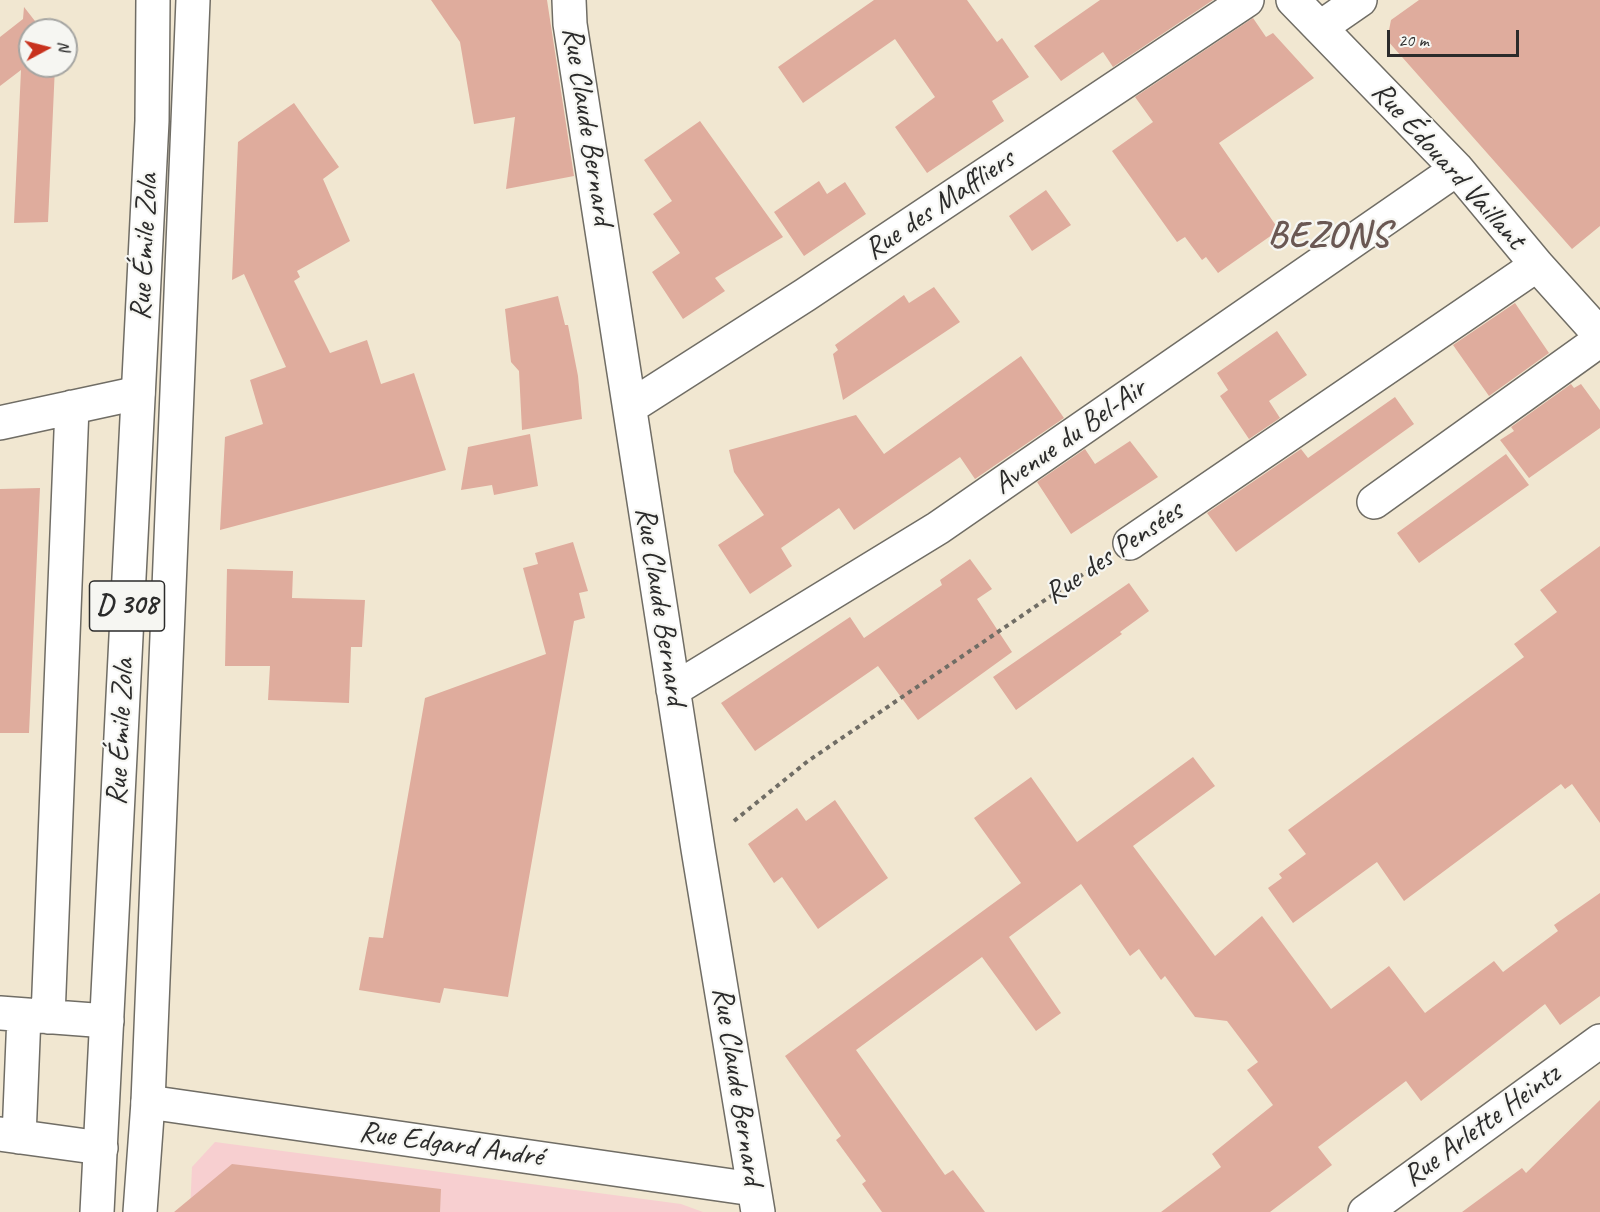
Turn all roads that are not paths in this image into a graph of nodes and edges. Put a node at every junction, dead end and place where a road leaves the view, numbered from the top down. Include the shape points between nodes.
1 (153, 0) edge
2 (193, 0) edge
3 (569, 0) edge
4 (1247, 0) edge
5 (1293, 0) edge
6 (1360, 0) edge
7 (1321, 27) junction
8 (1457, 169) junction
9 (1537, 266) junction
10 (1600, 338) edge
11 (138, 393) junction
12 (72, 407) junction
13 (630, 407) junction
14 (0, 423) edge
15 (1374, 502) dead end
16 (1130, 543) road end
17 (673, 690) junction
18 (24, 1015) edge
19 (107, 1021) junction
20 (1600, 1041) edge
21 (148, 1102) junction
22 (9, 1135) edge
23 (101, 1148) junction
24 (755, 1200) edge
25 (97, 1212) edge
26 (140, 1212) edge
27 (1365, 1212) edge

1 - 11 street, Rue Émile Zola / D 308 via 152,121
2 - 21 street, Rue Émile Zola / D 308
3 - 13 street, Rue Claude Bernard
4 - 13 street, Rue des Maffliers via 805,296
5 - 7 street, Rue Édouard Vaillant
6 - 7 street
7 - 8 street, Rue Édouard Vaillant
8 - 9 street, Rue Édouard Vaillant
8 - 17 street, Avenue du Bel-Air via 938,528
9 - 10 street, Rue Édouard Vaillant
9 - 16 street, Rue des Pensées
10 - 15 street
11 - 12 street
11 - 19 street, Rue Émile Zola / D 308
12 - 14 street
12 - 18 street
13 - 17 street, Rue Claude Bernard
17 - 24 street, Rue Claude Bernard
18 - 19 street
18 - 22 street
19 - 23 street, Rue Émile Zola / D 308
20 - 27 street, Rue Arlette Heintz
21 - 24 street, Rue Edgard André
21 - 26 street, Rue Émile Zola / D 308
22 - 23 street
23 - 25 street, Rue Émile Zola / D 308

